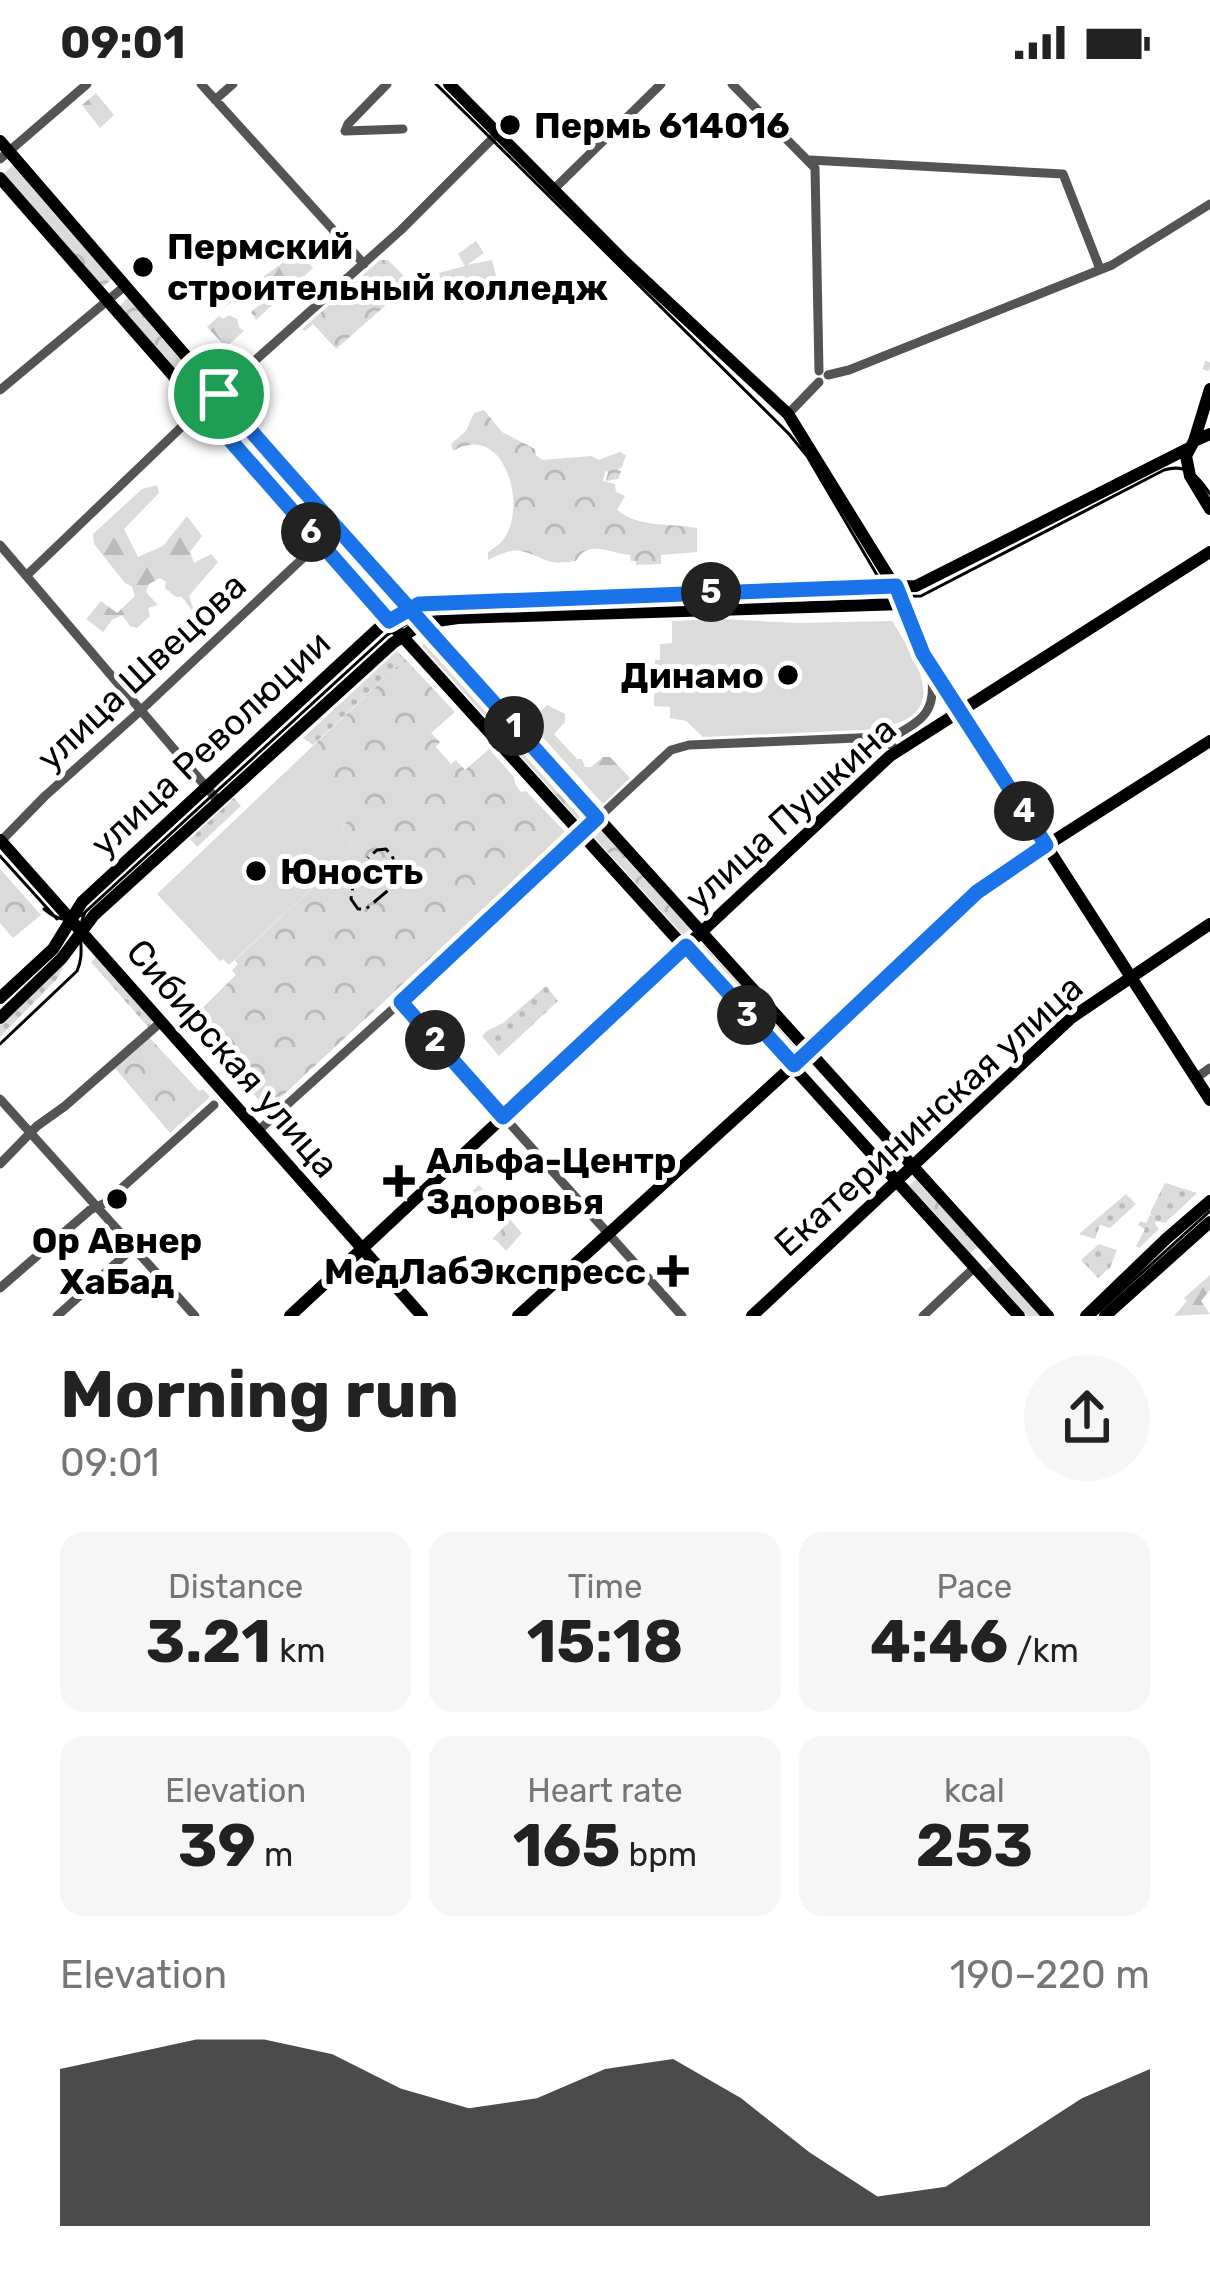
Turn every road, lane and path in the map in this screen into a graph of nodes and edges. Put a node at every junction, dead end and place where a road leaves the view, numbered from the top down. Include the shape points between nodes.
1 (87, 84) edge
2 (200, 84) edge
3 (233, 84) edge
4 (387, 84) edge
5 (449, 84) edge
6 (661, 84) edge
7 (732, 84) edge
8 (214, 100) junction
9 (403, 129) dead end
10 (496, 135) junction
11 (3, 150) edge
12 (809, 160) junction
13 (0, 178) edge
14 (552, 191) junction
15 (1210, 204) edge
16 (364, 264) junction
17 (1100, 269) junction
18 (125, 286) junction
19 (108, 301) junction
20 (822, 376) junction
21 (1210, 389) edge
22 (0, 390) edge
23 (219, 394) junction
24 (202, 408) junction
25 (788, 414) junction
26 (1210, 434) edge
27 (1190, 445) junction
28 (1210, 509) edge
29 (320, 542) junction
30 (0, 545) edge
31 (1210, 552) edge
32 (26, 576) junction
33 (896, 586) junction
34 (904, 604) junction
35 (410, 609) junction
36 (458, 618) junction
37 (389, 621) junction
38 (423, 623) junction
39 (402, 635) junction
40 (443, 646) junction
41 (930, 665) junction
42 (141, 710) junction
43 (960, 711) junction
44 (1210, 741) edge
45 (892, 746) junction
46 (207, 788) junction
47 (219, 802) junction
48 (597, 818) junction
49 (582, 832) junction
50 (0, 841) edge
51 (1046, 845) junction
52 (70, 920) junction
53 (1210, 925) edge
54 (82, 931) junction
55 (701, 932) junction
56 (686, 946) junction
57 (1131, 976) junction
58 (0, 998) edge
59 (401, 1002) junction
60 (0, 1018) edge
61 (161, 1022) junction
62 (808, 1052) junction
63 (794, 1065) junction
64 (1210, 1068) edge
65 (1196, 1078) junction
66 (0, 1099) edge
67 (1210, 1100) edge
68 (214, 1105) dead end
69 (503, 1117) junction
70 (259, 1130) junction
71 (31, 1133) junction
72 (0, 1164) edge
73 (912, 1166) junction
74 (897, 1180) junction
75 (1210, 1201) edge
76 (97, 1207) junction
77 (1210, 1222) edge
78 (608, 1234) junction
79 (133, 1248) junction
80 (362, 1249) junction
81 (990, 1252) junction
82 (975, 1267) junction
83 (0, 1288) edge
84 (57, 1316) edge
85 (195, 1316) edge
86 (290, 1316) edge
87 (422, 1316) edge
88 (518, 1316) edge
89 (682, 1316) edge
90 (752, 1316) edge
91 (922, 1316) edge
92 (1019, 1316) edge
93 (1048, 1316) edge
94 (1086, 1316) edge
95 (1105, 1316) edge

1 - 11 street
2 - 8 street
3 - 8 street
4 - 9 street via 345,131
5 - 10 main road
6 - 14 street
7 - 12 street
8 - 16 street
10 - 14 main road
10 - 16 street
11 - 18 main road
12 - 17 street via 1063,174
12 - 20 street via 817,174
13 - 19 main road
14 - 25 main road
15 - 17 street
16 - 23 street
17 - 20 street
18 - 19 street
18 - 23 main road
19 - 22 street
19 - 24 main road
20 - 25 street
21 - 27 main road
23 - 24 street
23 - 35 main road
24 - 29 main road
24 - 32 street
25 - 33 main road
26 - 27 main road, улица Революции
27 - 28 main road via 1187,469
27 - 33 main road, улица Революции via 924,584
29 - 37 main road
29 - 42 street, улица Швецова
30 - 32 street
31 - 43 main road, улица Пушкина
32 - 42 street
33 - 34 main road
33 - 35 main road, улица Революции
34 - 36 main road, улица Революции
34 - 41 main road
35 - 37 main road, улица Революции
35 - 38 main road
36 - 38 main road, улица Революции
36 - 40 main road via 444,631
37 - 39 main road
37 - 46 main road, улица Революции
38 - 39 main road, улица Революции
38 - 40 main road
39 - 47 main road, улица Революции
39 - 49 main road
40 - 48 main road
41 - 43 main road
41 - 45 street via 929,710
42 - 46 street
42 - 50 street, улица Швецова
43 - 45 main road, улица Пушкина
43 - 51 main road
44 - 51 main road
45 - 48 street via 880,737 678,747
45 - 55 main road, улица Пушкина
46 - 47 street
46 - 52 main road, улица Революции
47 - 54 main road, улица Революции
48 - 49 street
48 - 55 main road
49 - 56 main road
49 - 59 street
50 - 52 main road, Сибирская улица
51 - 57 main road
51 - 62 main road via 977,892
52 - 54 main road, Сибирская улица
52 - 58 main road, улица Революции
53 - 57 main road, Екатерининская улица
54 - 60 main road, улица Революции
54 - 61 main road, Сибирская улица
55 - 56 main road, улица Пушкина
55 - 62 main road
56 - 63 main road
56 - 69 main road, улица Пушкина
57 - 65 main road
57 - 73 main road, Екатерининская улица via 1071,1018
59 - 69 street
59 - 70 street
61 - 70 main road, Сибирская улица
61 - 71 street
62 - 63 main road
62 - 73 main road
63 - 74 main road
63 - 78 main road
64 - 65 street
65 - 67 main road
66 - 71 street
68 - 76 street
69 - 78 street
69 - 80 main road, улица Пушкина
70 - 80 main road, Сибирская улица
71 - 72 street
71 - 76 street
73 - 74 main road, Екатерининская улица
73 - 81 main road
74 - 82 main road
74 - 90 main road, Екатерининская улица
75 - 94 main road
76 - 79 street
76 - 83 street
77 - 95 main road
78 - 88 main road
78 - 89 street
79 - 84 street
79 - 85 street
80 - 86 main road, улица Пушкина
80 - 87 main road, Сибирская улица
81 - 82 main road
81 - 93 main road
82 - 91 street
82 - 92 main road

